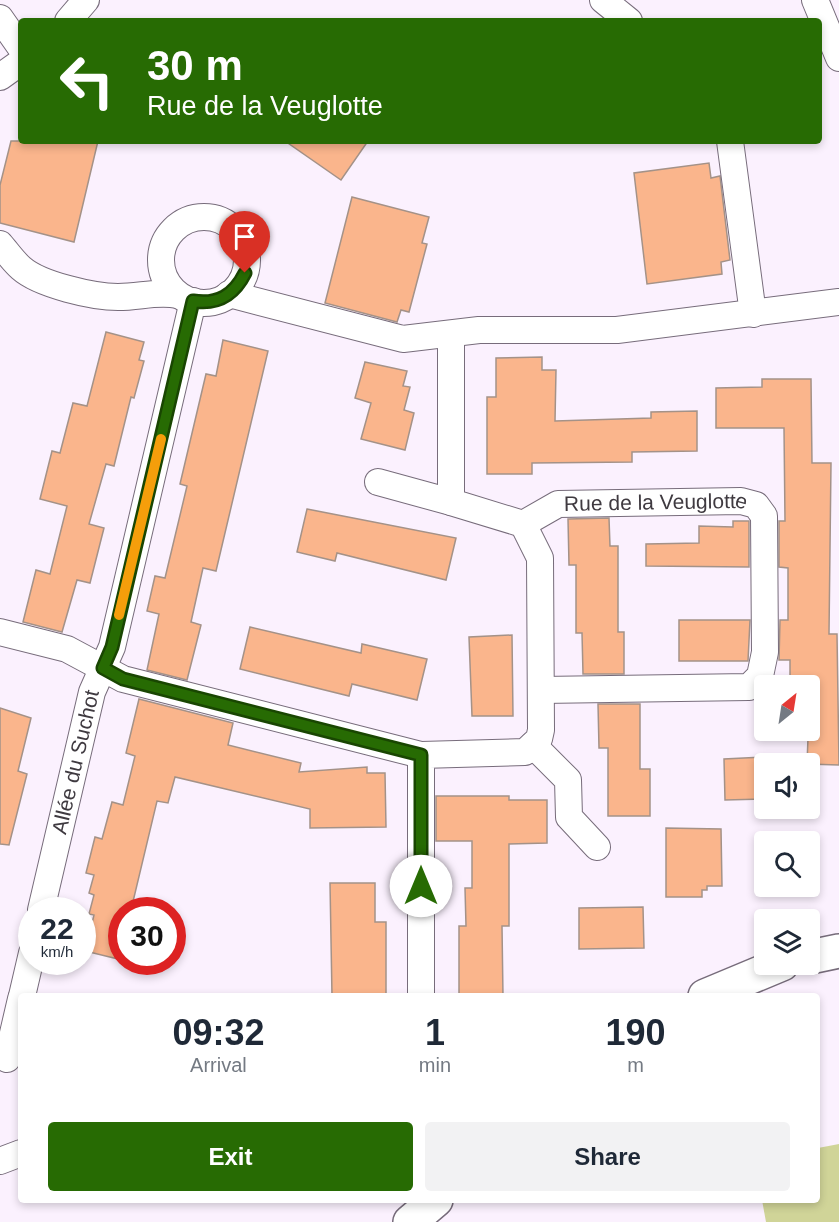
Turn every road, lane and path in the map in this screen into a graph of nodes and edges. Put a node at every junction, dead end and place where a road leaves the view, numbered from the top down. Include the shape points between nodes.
1 (86, 0) edge
2 (603, 0) edge
3 (815, 0) edge
4 (0, 18) edge
5 (71, 18) edge
6 (626, 18) edge
7 (18, 44) edge
8 (839, 58) edge
9 (18, 64) edge
10 (0, 77) edge
11 (730, 144) edge
12 (0, 244) edge
13 (229, 294) junction
14 (186, 298) junction
15 (839, 302) edge
16 (753, 314) junction
17 (451, 334) junction
18 (378, 482) dead end
19 (451, 502) junction
20 (523, 524) junction
21 (0, 632) edge
22 (103, 668) junction
23 (541, 690) junction
24 (533, 746) junction
25 (421, 755) junction
26 (597, 847) dead end
27 (44, 897) edge
28 (839, 951) edge
29 (820, 955) edge
30 (26, 975) edge
31 (756, 975) edge
32 (22, 993) edge
33 (421, 993) edge
34 (712, 993) edge
35 (18, 1013) edge
36 (9, 1061) edge
37 (18, 1154) edge
38 (0, 1161) edge
39 (432, 1203) edge
40 (410, 1222) edge

1 - 5 street
2 - 6 street
3 - 8 street
4 - 7 street
9 - 10 street
11 - 16 street
12 - 14 street via 22,269 49,283 105,296 151,292
13 - 14 street via 217,301
13 - 14 street via 245,273 244,246 227,224 198,217 172,231 160,257 162,272
13 - 17 street via 403,339
14 - 22 street, Allée du Suchot via 112,647
15 - 16 street
16 - 17 street via 617,330 479,330
17 - 19 street
18 - 19 street
19 - 20 street
20 - 23 street via 540,558
20 - 23 street, Rue de la Veuglotte via 558,504 741,501 756,505 764,516 765,652 760,676 749,687
21 - 22 street via 67,648
22 - 25 street via 123,679
22 - 27 street, Allée du Suchot via 92,692
23 - 24 street via 541,730
24 - 25 street via 516,754
24 - 26 street via 568,780 569,817
25 - 33 street
28 - 29 street
30 - 32 street
31 - 34 street
35 - 36 street
37 - 38 street
39 - 40 street

